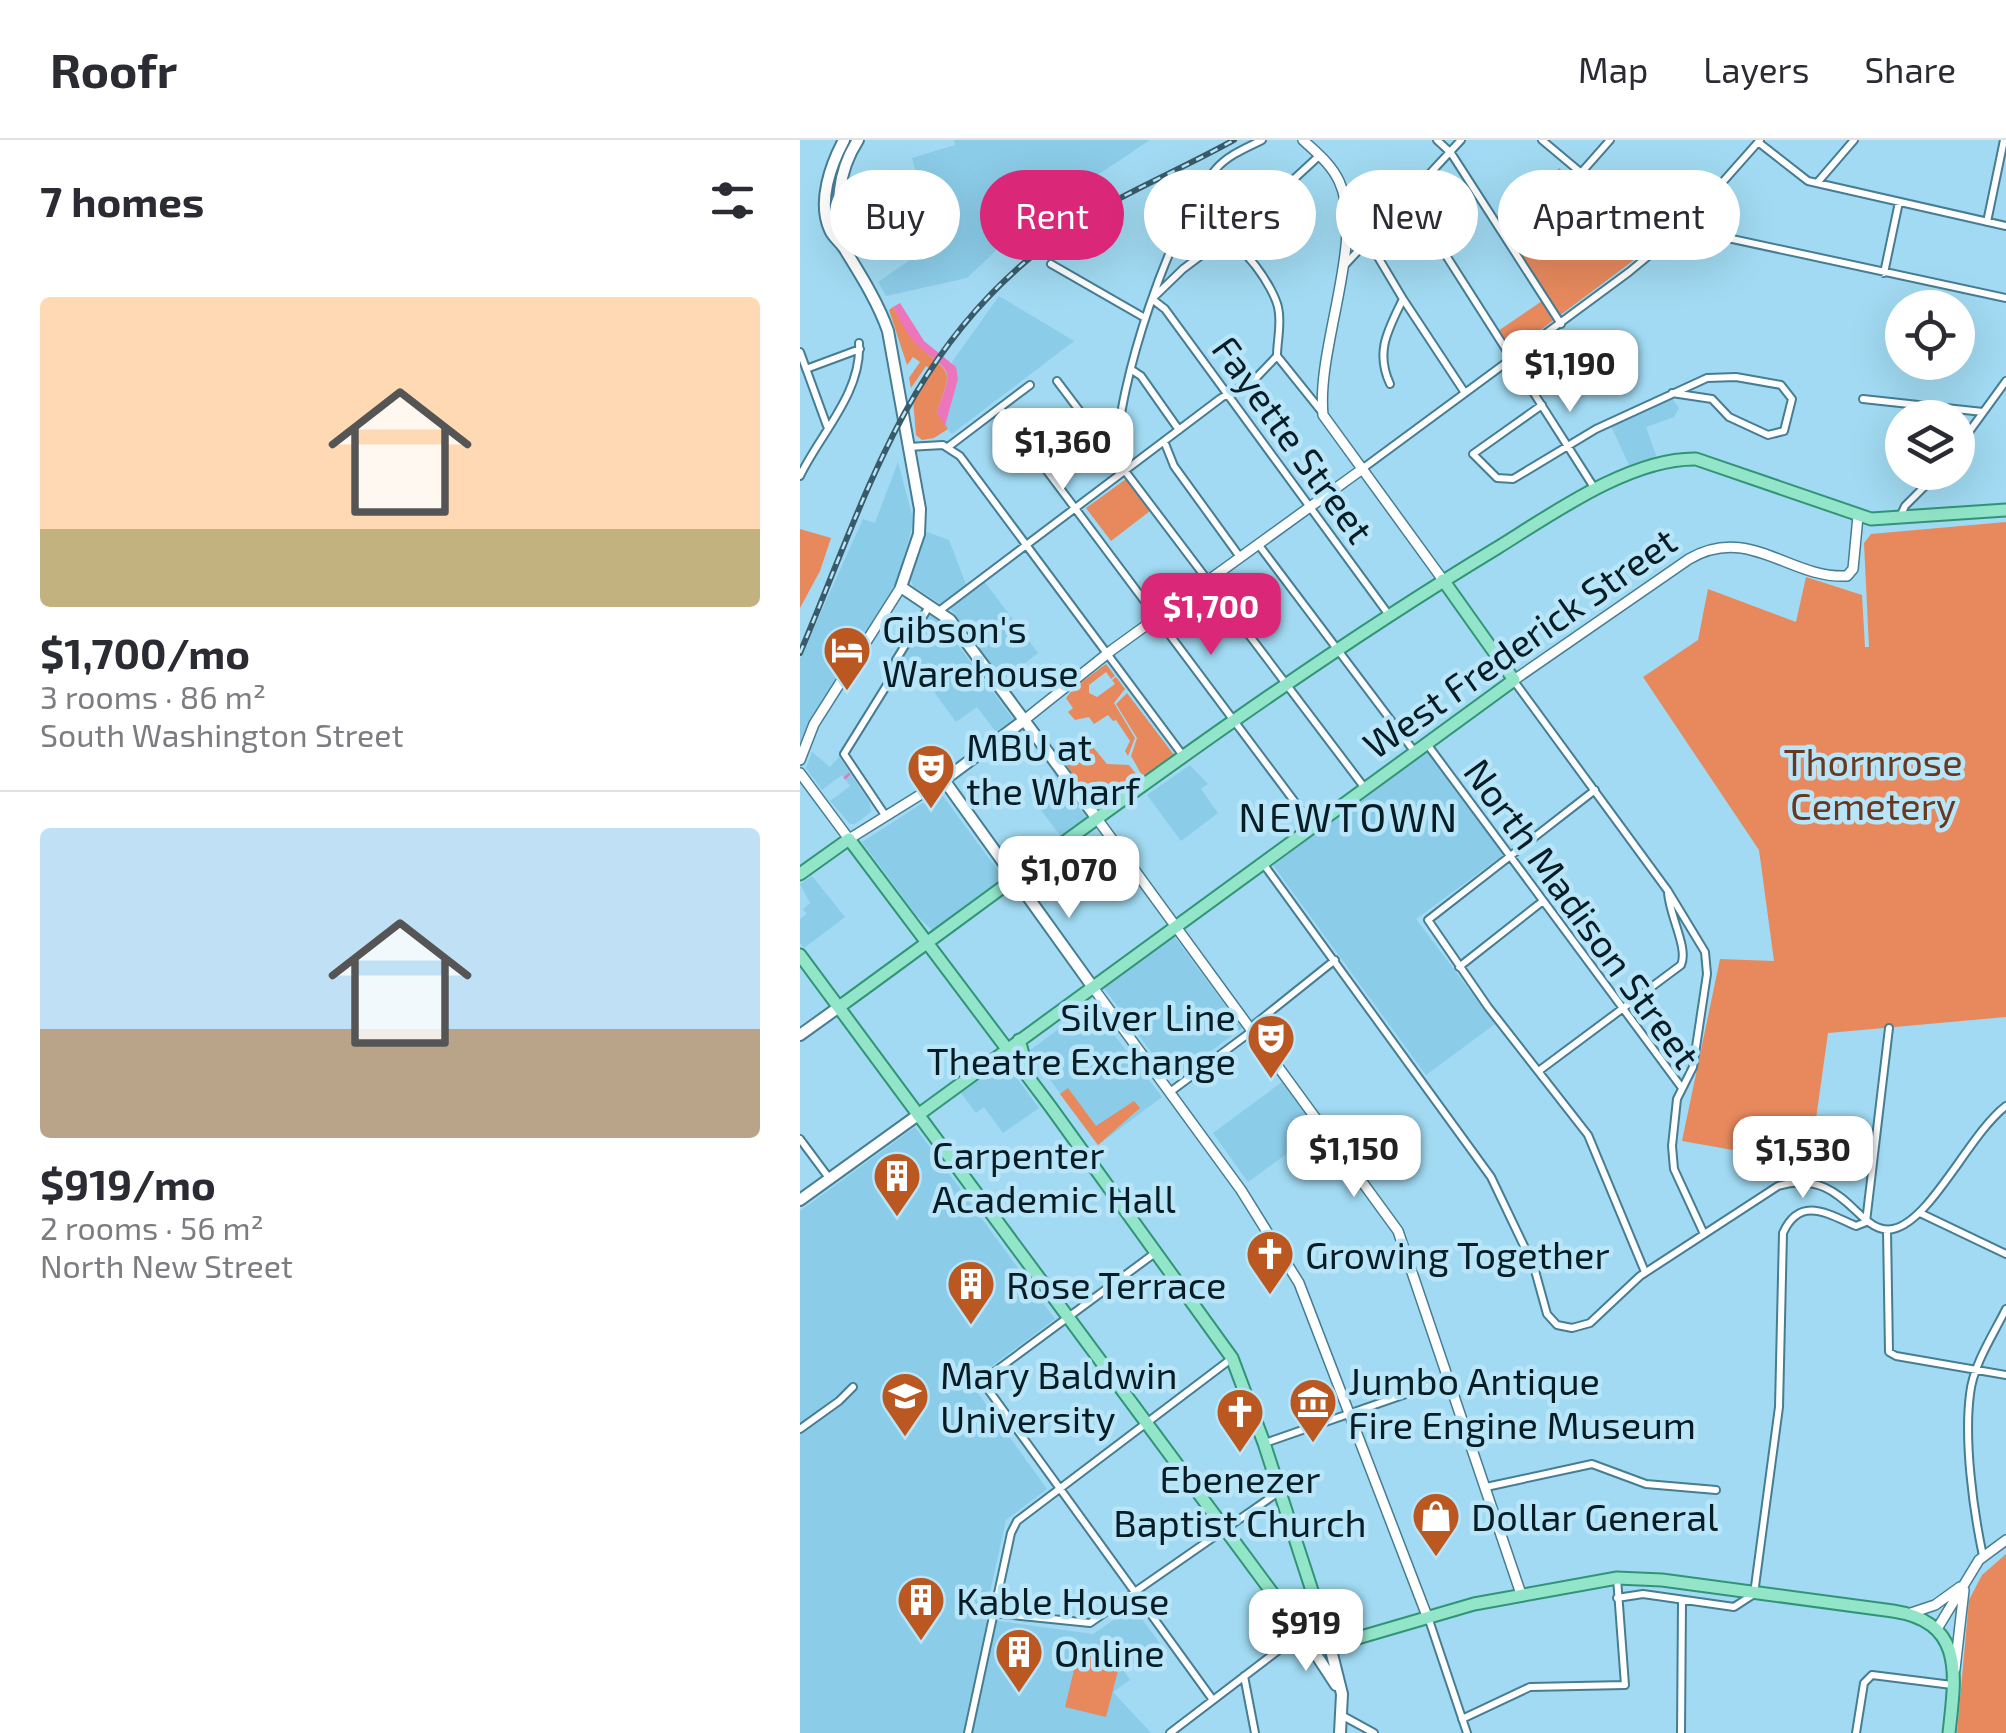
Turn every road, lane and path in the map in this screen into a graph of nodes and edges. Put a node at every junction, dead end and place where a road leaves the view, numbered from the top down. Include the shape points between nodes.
1 (844, 140) edge
2 (858, 140) edge
3 (1262, 140) edge
4 (1303, 140) edge
5 (1437, 140) edge
6 (1461, 140) edge
7 (1542, 140) edge
8 (1610, 140) edge
9 (1854, 140) edge
10 (2004, 140) edge
11 (1759, 141) edge
12 (1450, 153) junction
13 (1320, 156) junction
14 (830, 170) edge
15 (844, 170) edge
16 (1305, 170) edge
17 (1435, 170) edge
18 (1576, 170) edge
19 (1584, 170) edge
20 (1734, 170) edge
21 (830, 171) edge
22 (1816, 183) junction
23 (1899, 202) junction
24 (1987, 222) junction
25 (2006, 226) edge
26 (830, 232) edge
27 (1740, 241) edge
28 (850, 260) edge
29 (1196, 260) edge
30 (1249, 260) edge
31 (1350, 260) edge
32 (1379, 260) edge
33 (1450, 260) edge
34 (1643, 260) edge
35 (1051, 264) dead end
36 (1341, 269) junction
37 (1884, 272) junction
38 (2006, 298) edge
39 (1152, 299) junction
40 (1402, 300) junction
41 (1146, 318) junction
42 (1561, 324) junction
43 (800, 352) edge
44 (1277, 356) junction
45 (1513, 358) junction
46 (806, 368) junction
47 (1132, 370) junction
48 (1057, 381) dead end
49 (2006, 381) edge
50 (1390, 384) dead end
51 (1030, 385) dead end
52 (1466, 393) junction
53 (1672, 393) junction
54 (1228, 395) junction
55 (1862, 399) dead end
56 (1542, 405) junction
57 (1000, 408) junction
58 (1322, 412) junction
59 (1983, 412) junction
60 (1975, 423) edge
61 (827, 428) junction
62 (1179, 430) junction
63 (1164, 441) junction
64 (948, 446) junction
65 (1569, 446) junction
66 (908, 448) junction
67 (1117, 458) junction
68 (1125, 469) junction
69 (1361, 470) junction
70 (800, 476) edge
71 (1596, 490) junction
72 (1921, 490) edge
73 (1076, 506) junction
74 (1310, 506) junction
75 (2006, 510) edge
76 (1858, 516) junction
77 (1900, 518) junction
78 (1026, 544) junction
79 (1258, 544) junction
80 (1240, 557) junction
81 (1210, 579) junction
82 (1442, 580) junction
83 (901, 587) junction
84 (934, 608) junction
85 (1389, 615) junction
86 (1158, 616) junction
87 (1338, 650) junction
88 (1107, 653) junction
89 (1514, 680) junction
90 (1288, 686) junction
91 (1023, 721) junction
92 (1236, 722) junction
93 (1426, 742) junction
94 (1414, 751) junction
95 (1184, 758) junction
96 (800, 760) edge
97 (800, 773) edge
98 (944, 780) junction
99 (1364, 787) junction
100 (1594, 790) junction
101 (885, 815) junction
102 (1098, 820) junction
103 (1312, 825) junction
104 (849, 839) junction
105 (1510, 856) junction
106 (1262, 862) junction
107 (800, 874) edge
108 (1015, 881) junction
109 (1668, 891) junction
110 (1543, 902) junction
111 (1175, 926) junction
112 (926, 943) junction
113 (800, 955) edge
114 (1335, 960) junction
115 (1459, 968) junction
116 (1092, 986) junction
117 (838, 1006) junction
118 (1623, 1008) junction
119 (1889, 1028) dead end
120 (1251, 1029) junction
121 (800, 1034) edge
122 (1019, 1040) junction
123 (1006, 1050) junction
124 (1540, 1070) junction
125 (1030, 1079) junction
126 (1682, 1088) junction
127 (1170, 1092) junction
128 (2006, 1106) edge
129 (918, 1114) junction
130 (800, 1139) edge
131 (829, 1179) junction
132 (800, 1200) edge
133 (1920, 1213) junction
134 (1866, 1222) junction
135 (1887, 1230) junction
136 (1704, 1234) junction
137 (1155, 1253) junction
138 (2006, 1254) edge
139 (1644, 1272) junction
140 (2006, 1309) edge
141 (1068, 1318) junction
142 (1232, 1358) junction
143 (1977, 1370) junction
144 (2006, 1375) edge
145 (1449, 1379) junction
146 (853, 1387) dead end
147 (1349, 1414) junction
148 (1146, 1423) junction
149 (800, 1430) edge
150 (1264, 1443) junction
151 (1486, 1487) junction
152 (1058, 1489) junction
153 (1716, 1490) dead end
154 (1280, 1491) junction
155 (1225, 1530) junction
156 (2006, 1540) edge
157 (1983, 1556) junction
158 (1617, 1578) junction
159 (1966, 1582) junction
160 (1135, 1593) junction
161 (1521, 1594) junction
162 (1754, 1594) junction
163 (1617, 1598) junction
164 (1682, 1602) junction
165 (993, 1614) junction
166 (1908, 1614) junction
167 (1427, 1616) junction
168 (1321, 1619) junction
169 (1937, 1630) junction
170 (1302, 1633) junction
171 (1330, 1646) junction
172 (1244, 1676) junction
173 (1954, 1679) junction
174 (1342, 1694) junction
175 (1214, 1700) junction
176 (1343, 1716) junction
177 (1462, 1718) junction
178 (968, 1733) edge
179 (1170, 1733) edge
180 (1255, 1733) edge
181 (1340, 1733) edge
182 (1374, 1733) edge
183 (1467, 1733) edge
184 (1681, 1733) edge
185 (1856, 1733) edge
186 (1949, 1733) edge

1 - 14 main road
2 - 15 main road
3 - 39 street via 1222,163 1204,185
4 - 13 street
5 - 12 street
6 - 12 street
7 - 18 street
8 - 19 street
9 - 22 street
10 - 24 street
11 - 20 street
11 - 22 street via 1802,179
12 - 17 street
12 - 42 street
13 - 16 street
13 - 36 street via 1344,198
21 - 26 main road
22 - 23 street
23 - 24 street
23 - 37 street
24 - 25 street
27 - 37 street
28 - 66 main road via 888,331
29 - 39 street
30 - 44 street via 1275,298
31 - 36 street
32 - 40 street
33 - 45 street
34 - 42 street
35 - 41 street
36 - 58 street
37 - 38 street
39 - 41 street
39 - 54 street, Fayette Street
40 - 50 street via 1383,345
40 - 52 street
41 - 47 street
42 - 45 street
43 - 46 street
44 - 54 street
44 - 58 street
45 - 52 street
45 - 56 street
46 - 61 street
46 - 61 street via 859,346 851,387
47 - 62 street
47 - 67 street
48 - 67 street
49 - 59 street
51 - 57 street
52 - 69 street
53 - 53 street via 1712,398 1728,417 1768,435 1788,426 1792,399 1782,385 1716,376
53 - 65 street
54 - 62 street
54 - 74 street, Fayette Street
55 - 59 street
56 - 65 street
56 - 65 street via 1474,454 1506,480
57 - 64 street
57 - 73 street
58 - 69 street
59 - 60 street
61 - 70 street
62 - 63 street
63 - 68 street
63 - 80 street via 1174,466
64 - 66 street
64 - 78 street
65 - 71 street
66 - 83 main road via 921,522
67 - 68 street
68 - 73 street
68 - 81 street
69 - 74 street
69 - 82 street
71 - 76 main road via 1659,464 1696,459
71 - 82 main road
72 - 77 street
73 - 78 street
73 - 86 street
74 - 79 street
74 - 85 street, Fayette Street
75 - 77 main road
76 - 77 main road
76 - 89 street, West Frederick Street via 1853,569 1846,576 1734,546 1712,548
78 - 84 street
78 - 88 street
79 - 80 street
79 - 87 street, North Madison Street
80 - 81 street
81 - 86 street
81 - 90 street
82 - 85 main road
82 - 89 main road
83 - 84 main road
83 - 96 street via 817,718
84 - 91 main road via 950,620
84 - 101 street via 843,755
85 - 87 main road
86 - 88 street
86 - 92 street
87 - 90 main road
87 - 94 street, North Madison Street
88 - 91 street
88 - 95 street
89 - 93 main road, West Frederick Street
89 - 100 street
90 - 92 main road
90 - 99 street
91 - 98 main road
91 - 102 main road
92 - 95 main road
92 - 103 street
93 - 94 main road, West Frederick Street
93 - 105 street, North Madison Street
94 - 99 main road, West Frederick Street
95 - 102 main road
97 - 104 street
98 - 101 street
98 - 108 main road
99 - 103 main road, West Frederick Street
100 - 105 street
100 - 109 street
101 - 104 street
102 - 108 main road
102 - 111 street
103 - 106 main road, West Frederick Street
104 - 107 main road
104 - 112 main road
105 - 110 street, North Madison Street
105 - 115 street via 1428,920
106 - 111 main road, West Frederick Street
106 - 114 street
108 - 112 main road
108 - 116 main road
109 - 118 street via 1684,959
109 - 126 street via 1707,961 1693,1067
110 - 115 street
110 - 118 street, North Madison Street
111 - 116 main road, West Frederick Street
111 - 120 street
112 - 117 main road
112 - 123 main road
113 - 117 main road
114 - 120 street
114 - 139 street via 1491,1177 1554,1323 1590,1324
115 - 124 street
116 - 122 main road, West Frederick Street
116 - 127 street
117 - 121 main road
117 - 129 main road
118 - 124 street
118 - 126 street, North Madison Street
119 - 134 street
120 - 127 street
120 - 145 street via 1395,1224
122 - 123 main road, West Frederick Street
122 - 125 main road
123 - 125 main road
123 - 129 main road, West Frederick Street
124 - 139 street via 1594,1144
125 - 137 main road
126 - 136 street, North Madison Street via 1673,1164
127 - 147 street via 1299,1283
128 - 133 street
129 - 131 main road
129 - 141 main road
130 - 131 street
131 - 132 main road
133 - 135 street
133 - 138 street
134 - 135 street
134 - 136 street via 1830,1189 1796,1182 1769,1190
134 - 162 street via 1856,1226 1804,1211 1783,1233 1779,1406
135 - 143 street via 1888,1350
136 - 139 street
137 - 141 street
137 - 142 main road
140 - 143 street
141 - 148 main road
141 - 152 street via 982,1381
142 - 148 street
142 - 150 main road
143 - 144 street
143 - 157 street via 1970,1393 1972,1486
145 - 147 street
145 - 151 street
146 - 149 street
147 - 150 street
147 - 167 street
148 - 152 street
148 - 155 main road
150 - 154 main road
151 - 153 street via 1592,1464 1654,1486
151 - 161 street
152 - 160 street
152 - 165 street via 1014,1525
154 - 155 street
154 - 168 main road
155 - 160 street
155 - 170 main road
156 - 157 street
157 - 159 street
158 - 161 main road
158 - 162 main road
158 - 163 street
159 - 166 street via 1936,1605
159 - 169 street
159 - 173 street
160 - 165 street via 1090,1623
160 - 175 street
161 - 167 main road
162 - 164 street via 1734,1607
162 - 166 main road
163 - 164 street via 1643,1594
163 - 177 street via 1625,1685 1530,1687
164 - 184 street
165 - 178 street
166 - 169 main road
167 - 171 main road
167 - 177 street
168 - 170 main road
168 - 171 main road
169 - 173 main road via 1949,1646
170 - 172 street
170 - 174 main road
171 - 174 main road
172 - 175 street
172 - 180 street
173 - 185 street via 1872,1675 1864,1683
173 - 186 main road
174 - 176 main road
175 - 179 street
176 - 181 main road
176 - 182 street
177 - 183 street

